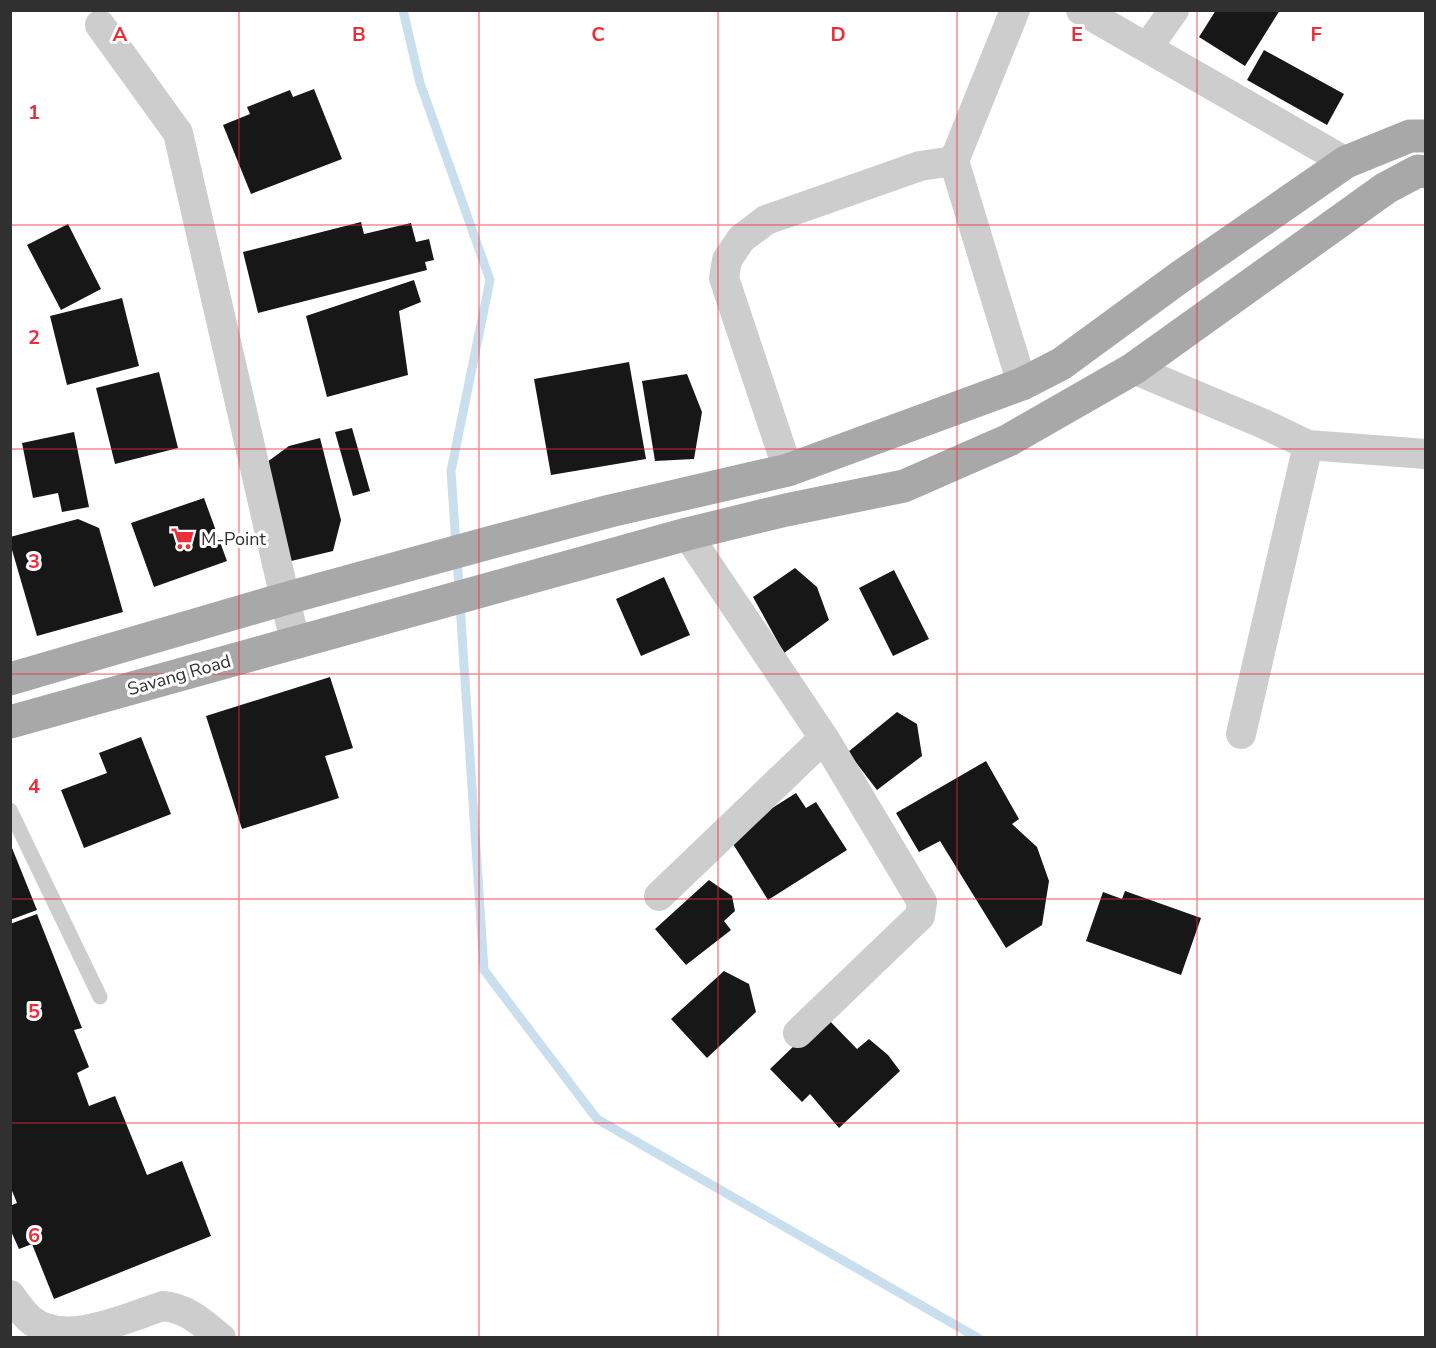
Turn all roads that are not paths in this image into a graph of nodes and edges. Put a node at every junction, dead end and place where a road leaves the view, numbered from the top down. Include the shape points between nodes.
1 (1015, 10) edge
2 (1081, 10) edge
3 (1174, 10) edge
4 (100, 25) dead end
5 (1147, 48) junction
6 (1425, 136) edge
7 (954, 161) junction
8 (1346, 162) junction
9 (1425, 172) edge
10 (1133, 369) junction
11 (1022, 384) junction
12 (1308, 445) junction
13 (1425, 454) edge
14 (788, 470) junction
15 (610, 511) junction
16 (687, 534) junction
17 (619, 552) junction
18 (284, 599) junction
19 (295, 642) junction
20 (10, 678) edge
21 (10, 722) edge
22 (1241, 734) dead end
23 (824, 738) junction
24 (10, 810) edge
25 (659, 896) dead end
26 (100, 997) dead end
27 (798, 1033) dead end
28 (10, 1295) edge
29 (221, 1338) edge

1 - 7 street
2 - 5 street
3 - 5 street
4 - 18 street via 178,133
5 - 8 street
6 - 8 main road via 1410,136
7 - 11 street
7 - 14 street via 920,166 766,220 741,239 727,260 724,278
8 - 11 main road via 1061,364
9 - 10 main road, Savang Road via 1418,171 1386,188
10 - 12 street
10 - 16 main road, Savang Road via 1009,440 904,486
11 - 14 main road
12 - 13 street
12 - 22 street
14 - 15 main road
15 - 17 main road
15 - 18 main road
16 - 17 main road, Savang Road
16 - 23 street
17 - 19 main road, Savang Road
18 - 19 street
18 - 20 main road
19 - 21 main road, Savang Road
23 - 25 street
23 - 27 street via 922,902 920,916
24 - 26 lane
28 - 29 street via 31,1321 60,1332 81,1331 163,1306 188,1312

